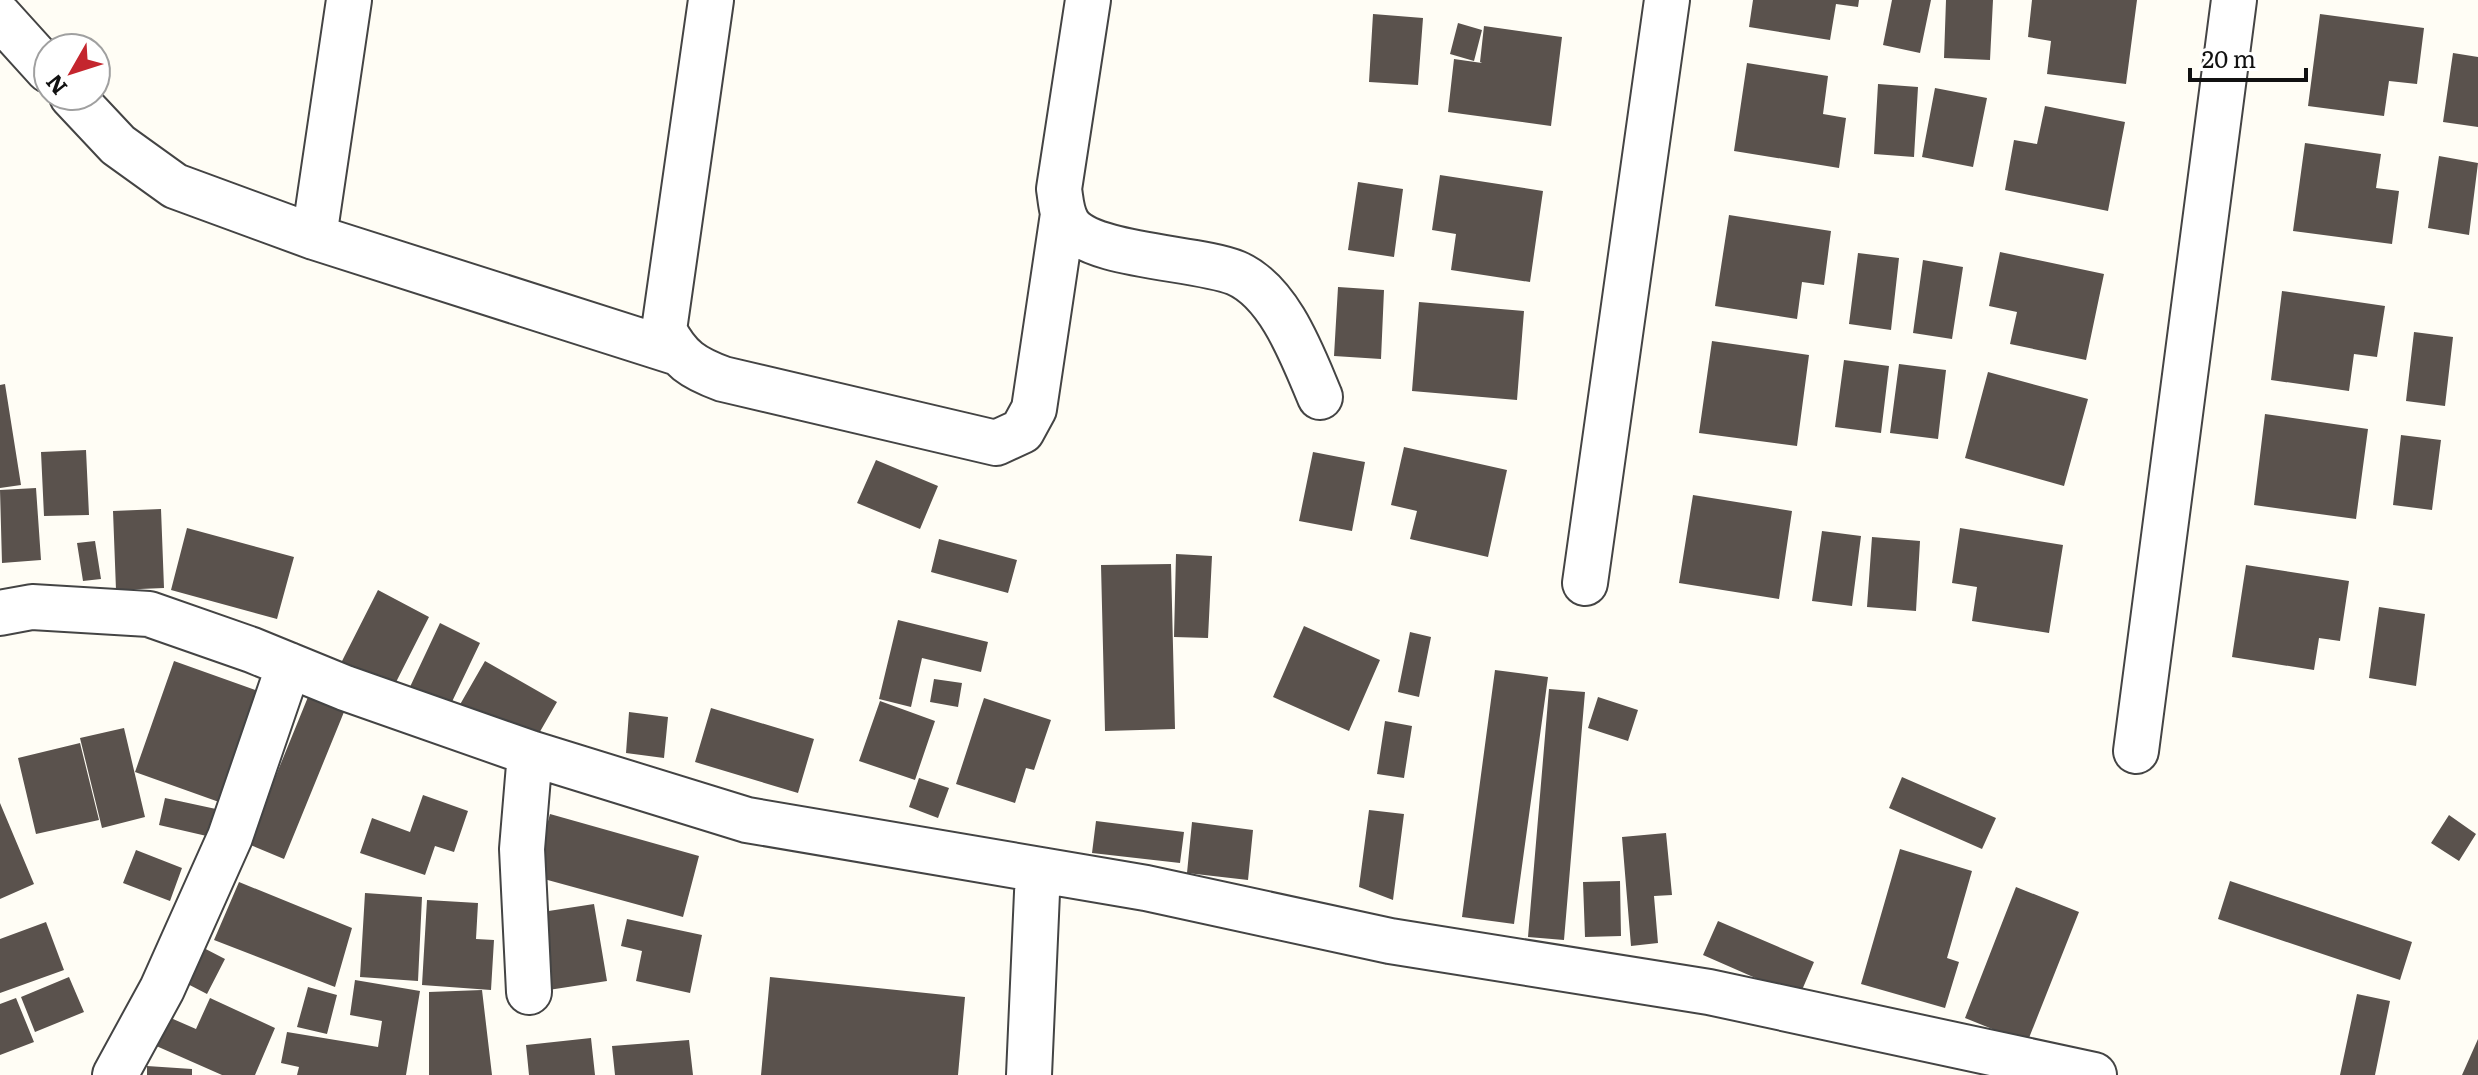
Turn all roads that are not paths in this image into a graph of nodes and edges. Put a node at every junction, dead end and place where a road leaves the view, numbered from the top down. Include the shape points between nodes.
1 (349, 0) edge
2 (711, 0) edge
3 (1088, 0) edge
4 (1667, 0) edge
5 (2234, 0) edge
6 (3, 13) edge
7 (32, 50) edge
8 (87, 112) edge
9 (1063, 214) junction
10 (314, 237) junction
11 (675, 352) junction
12 (1320, 397) dead end
13 (1585, 583) dead end
14 (0, 613) edge
15 (289, 665) junction
16 (2136, 751) dead end
17 (530, 753) junction
18 (1038, 870) junction
19 (529, 992) dead end
20 (115, 1075) edge
21 (1029, 1075) edge
22 (2094, 1075) edge

1 - 10 street
2 - 11 street via 664,330
3 - 9 street via 1059,189
4 - 13 street
5 - 16 street
6 - 7 street
8 - 10 street via 118,145 175,186
9 - 11 street via 1034,409 1022,431 996,443 723,379
9 - 12 street via 1070,227 1092,242 1237,274 1289,325
10 - 11 street
14 - 15 street via 32,607 149,614
15 - 17 street
15 - 20 street via 230,837 162,989
17 - 18 street via 747,820
17 - 19 street via 522,849
18 - 21 street
18 - 22 street via 1390,941 1709,992

